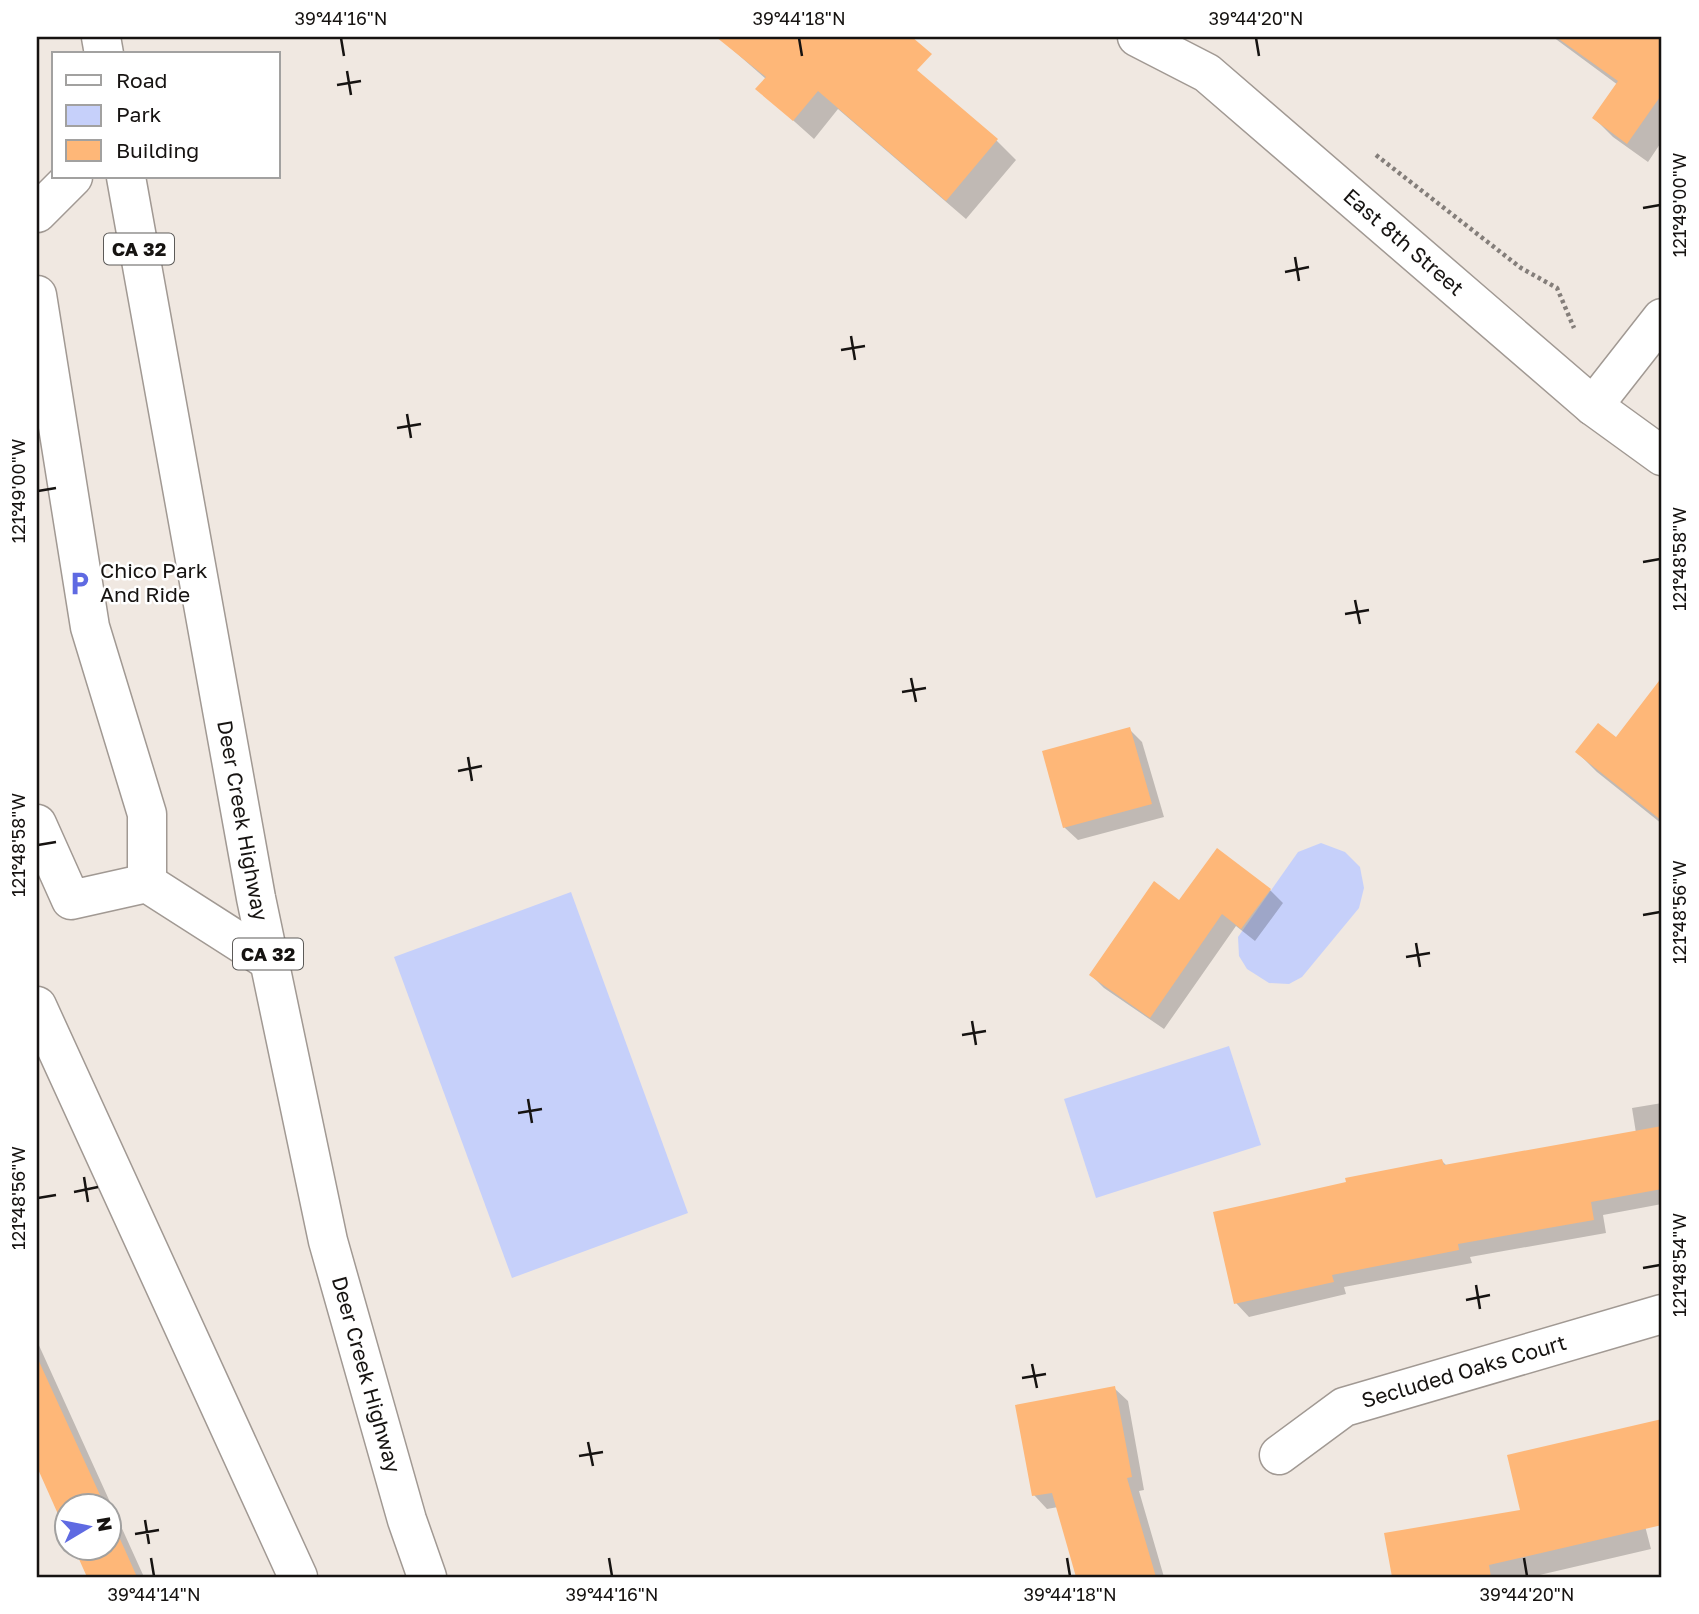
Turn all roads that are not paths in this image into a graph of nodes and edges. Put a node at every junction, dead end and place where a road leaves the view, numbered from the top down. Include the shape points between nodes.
1 (1137, 37) edge
2 (72, 178) edge
3 (126, 178) edge
4 (37, 213) edge
5 (37, 295) edge
6 (1662, 318) edge
7 (43, 377) edge
8 (1593, 407) junction
9 (1662, 456) edge
10 (37, 824) edge
11 (146, 883) junction
12 (269, 961) junction
13 (37, 1006) edge
14 (1662, 1314) edge
15 (1279, 1455) dead end
16 (298, 1577) edge
17 (427, 1577) edge

1 - 8 main road, East 8th Street via 1207,73
2 - 4 main road
3 - 12 main road, Deer Creek Highway / CA 32
5 - 7 main road
6 - 8 main road
7 - 11 main road via 90,627 147,814
8 - 9 main road, East 8th Street
10 - 11 main road via 71,900
11 - 12 main road
12 - 17 main road, Deer Creek Highway / CA 32 via 328,1241
13 - 16 main road
14 - 15 main road, Secluded Oaks Court via 1344,1407

